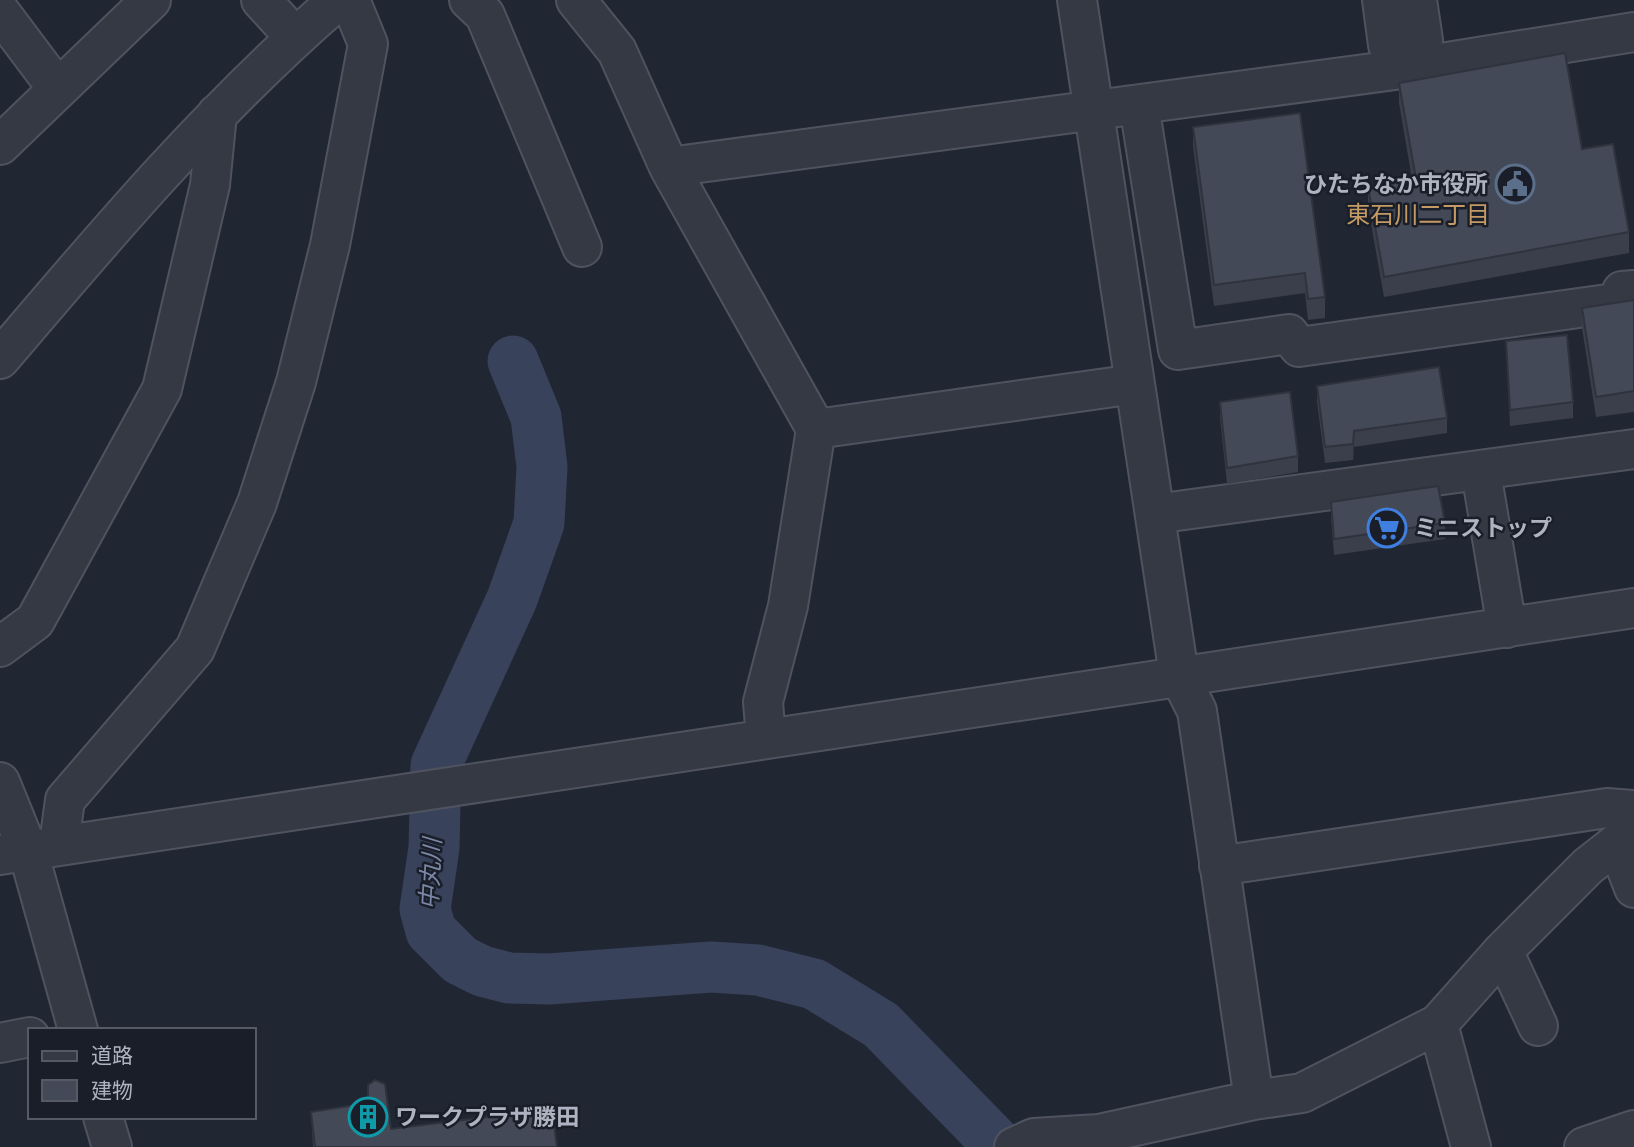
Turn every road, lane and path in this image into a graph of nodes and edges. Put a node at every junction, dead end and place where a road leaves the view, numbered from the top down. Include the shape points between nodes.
1 (151, 0) edge
2 (261, 0) edge
3 (338, 0) edge
4 (350, 0) edge
5 (468, 0) edge
6 (576, 0) edge
7 (1077, 0) edge
8 (1382, 0) edge
9 (1417, 0) edge
10 (0, 12) edge
11 (1634, 32) edge
12 (295, 37) junction
13 (1410, 68) junction
14 (57, 88) junction
15 (1139, 105) junction
16 (1093, 112) junction
17 (217, 114) junction
18 (0, 145) edge
19 (670, 167) junction
20 (582, 247) dead end
21 (1634, 289) edge
22 (0, 359) edge
23 (1135, 384) junction
24 (816, 429) junction
25 (1634, 449) edge
26 (1481, 472) junction
27 (1155, 514) junction
28 (1634, 608) edge
29 (1507, 628) junction
30 (0, 647) edge
31 (1179, 675) junction
32 (766, 738) junction
33 (0, 782) edge
34 (1634, 810) edge
35 (1625, 837) edge
36 (29, 850) edge
37 (1219, 866) junction
38 (1634, 888) edge
39 (1503, 951) junction
40 (1438, 1024) junction
41 (1538, 1026) dead end
42 (74, 1028) edge
43 (28, 1037) edge
44 (0, 1043) edge
45 (1254, 1100) junction
46 (104, 1119) edge
47 (1634, 1130) edge
48 (1098, 1141) edge
49 (112, 1147) edge
50 (1014, 1147) edge
51 (1471, 1147) edge
52 (1584, 1147) edge

1 - 14 street
2 - 12 street
3 - 12 street
4 - 36 street via 368,44 330,245 296,382 257,503 195,649 65,800
5 - 20 street via 485,15
6 - 19 street via 617,51
7 - 16 street
8 - 13 street via 1388,45
9 - 13 street via 1423,40
10 - 14 street
11 - 13 street
12 - 17 street
13 - 15 street
14 - 18 street
15 - 16 street
15 - 21 street via 1178,350 1289,334 1299,347 1622,302 1622,291
16 - 19 street
16 - 23 street
17 - 22 street via 109,230
17 - 30 street via 210,185 162,389 35,621
19 - 24 street
23 - 24 street
23 - 27 street
24 - 32 street via 788,606 762,702
25 - 26 street
26 - 27 street
26 - 29 street
27 - 31 street
28 - 29 street
29 - 31 street
31 - 32 street
31 - 37 street via 1197,711
32 - 36 street
33 - 36 street
34 - 37 street via 1607,808
35 - 38 street
35 - 39 street via 1588,866
36 - 42 street
37 - 45 street
39 - 40 street
39 - 41 street
40 - 45 street via 1302,1093
40 - 51 street
43 - 44 street
45 - 48 street
46 - 49 street
47 - 52 street
48 - 50 street via 1034,1138

